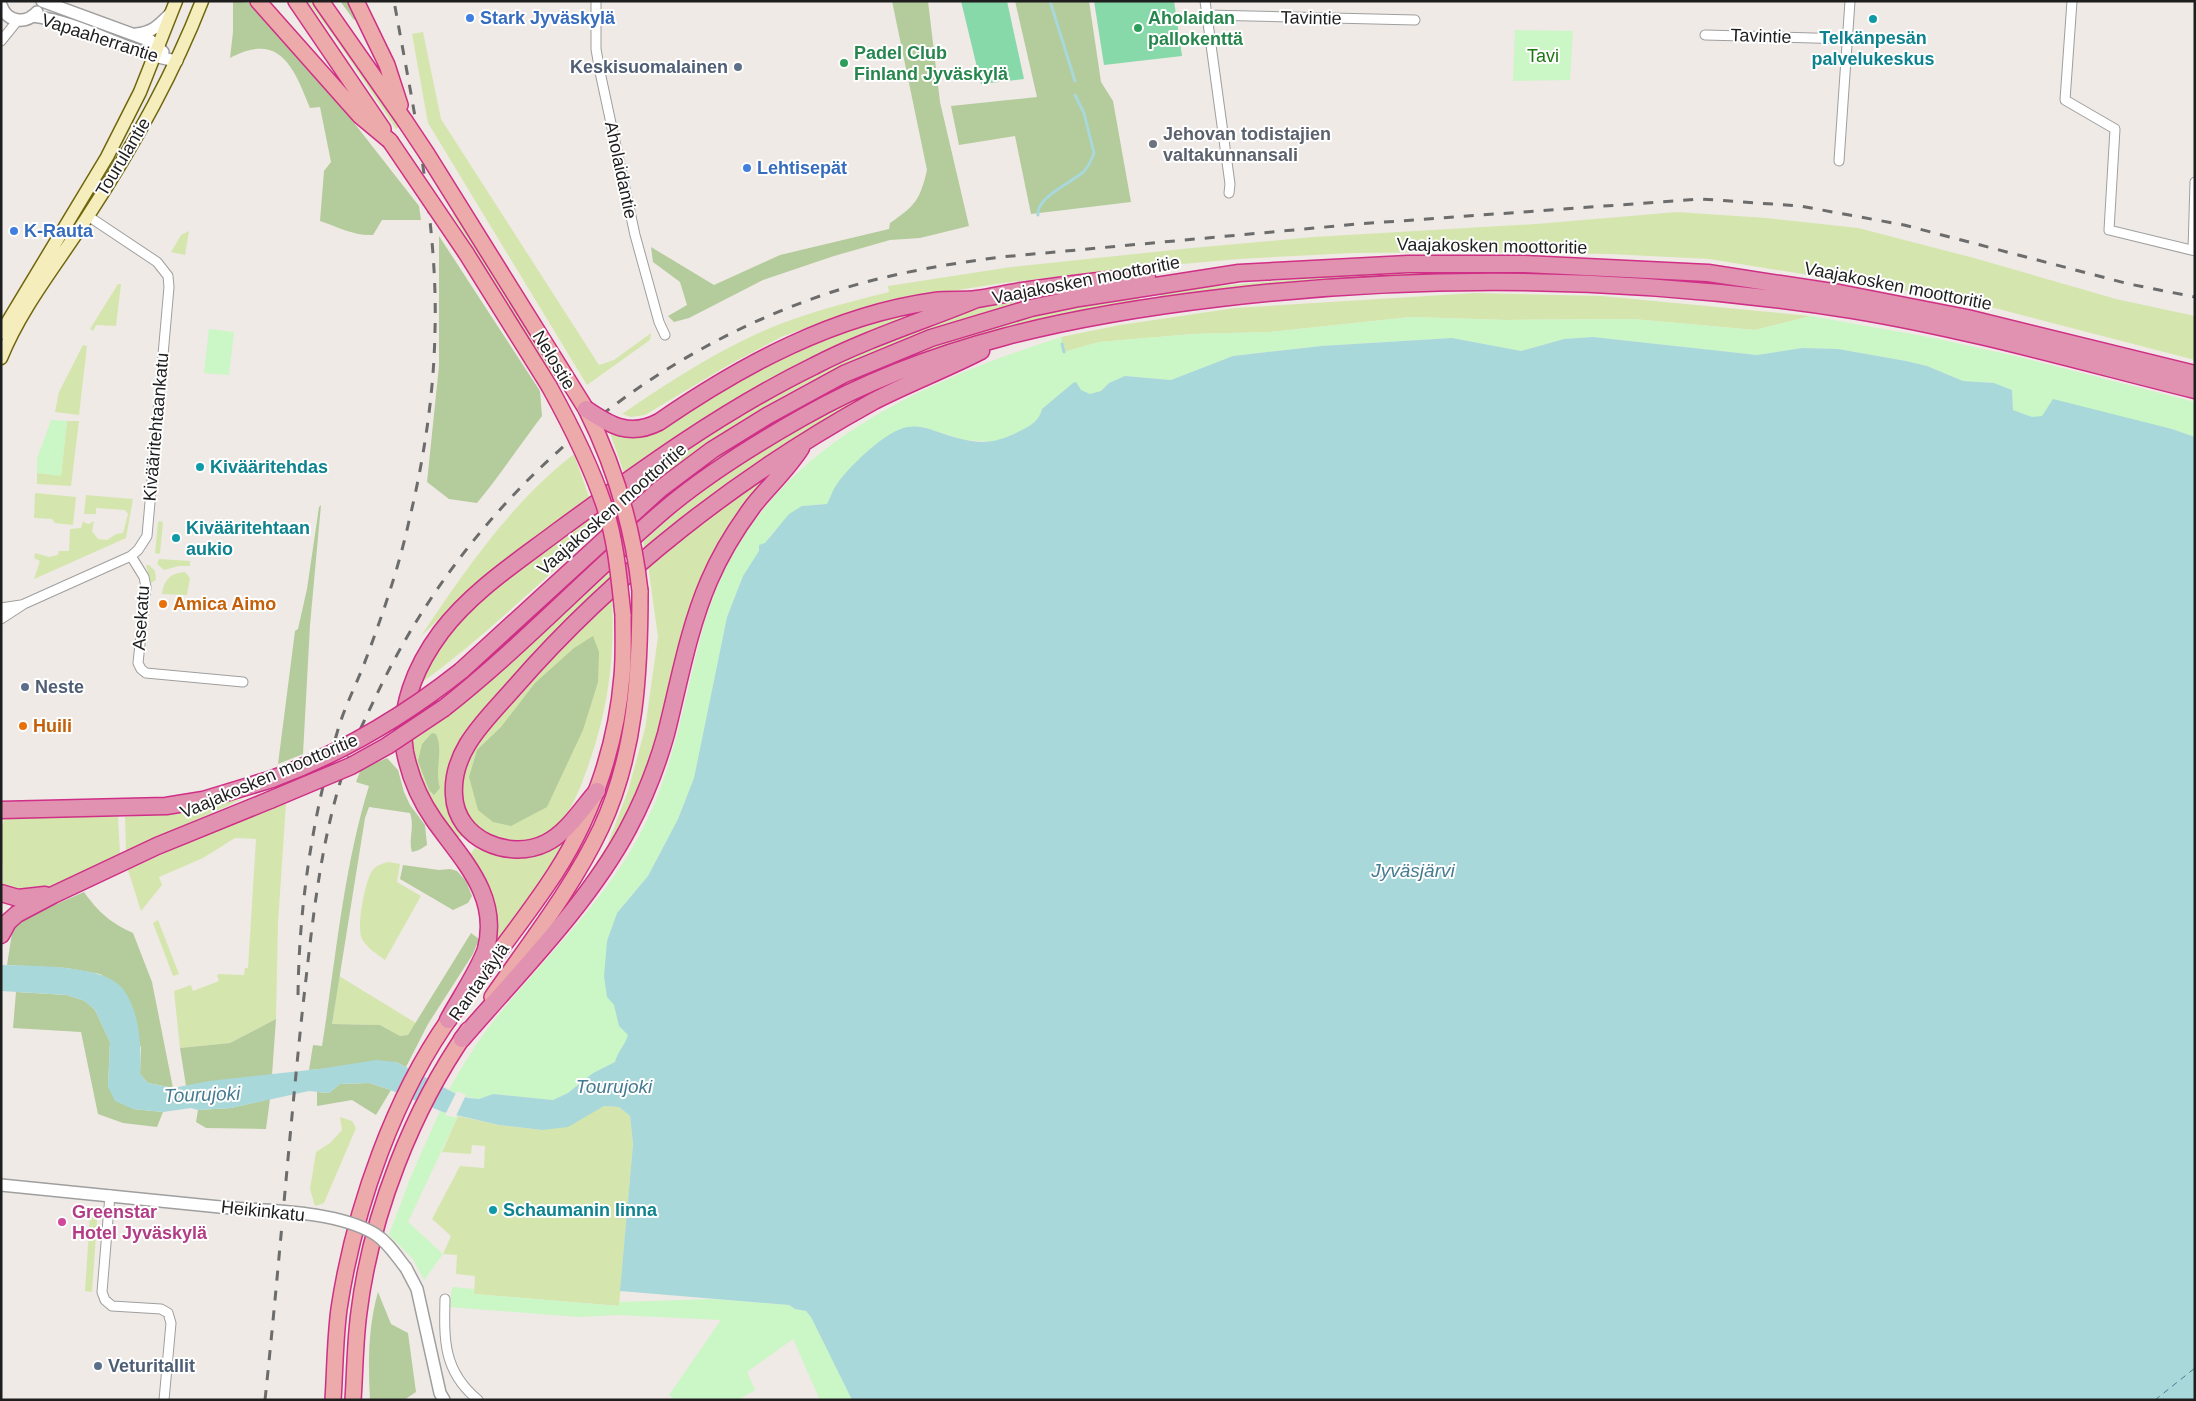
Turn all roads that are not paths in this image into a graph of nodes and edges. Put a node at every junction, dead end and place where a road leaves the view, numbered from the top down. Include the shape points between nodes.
1 (41, 1) edge
2 (202, 1) edge
3 (258, 1) edge
4 (296, 1) edge
5 (320, 1) edge
6 (596, 1) edge
7 (1204, 1) edge
8 (1850, 1) edge
9 (2072, 1) edge
10 (174, 7) edge
11 (359, 7) edge
12 (2, 11) edge
13 (1207, 15) junction
14 (32, 16) junction
15 (18, 20) junction
16 (1415, 20) dead end
17 (134, 34) junction
18 (1705, 35) dead end
19 (1848, 39) junction
20 (1, 42) edge
21 (156, 53) junction
22 (177, 61) junction
23 (406, 121) junction
24 (390, 141) junction
25 (1839, 161) dead end
26 (2195, 182) edge
27 (1230, 193) dead end
28 (88, 216) junction
29 (2194, 251) edge
30 (1209, 276) junction
31 (978, 299) junction
32 (1, 333) edge
33 (1016, 334) junction
34 (665, 335) dead end
35 (1, 358) edge
36 (2195, 374) edge
37 (2195, 390) edge
38 (586, 409) junction
39 (803, 444) junction
40 (131, 556) junction
41 (640, 591) joint
42 (24, 604) junction
43 (1, 608) edge
44 (1, 619) edge
45 (243, 682) dead end
46 (597, 791) junction
47 (1, 810) edge
48 (1, 893) edge
49 (52, 895) junction
50 (3, 931) edge
51 (448, 1020) junction
52 (462, 1039) junction
53 (1, 1185) edge
54 (110, 1195) junction
55 (444, 1299) dead end
56 (164, 1400) edge
57 (333, 1400) edge
58 (353, 1400) edge
59 (444, 1400) edge
60 (478, 1400) edge

1 - 14 street
1 - 17 street, Vapaaherrantie
2 - 22 main road, Tourulantie
3 - 24 highway via 360,116
4 - 24 highway, Nelostie
5 - 23 highway, Nelostie
6 - 34 street, Aholaidantie via 596,48 600,72 635,235
7 - 13 street
8 - 19 street
9 - 29 street via 2065,100 2115,129 2109,230
10 - 17 street, Vapaaherrantie via 156,28
10 - 21 main road, Tourulantie
11 - 23 highway via 387,65
12 - 15 street
13 - 16 street, Tavintie
13 - 27 street
14 - 15 street
14 - 21 street, Vapaaherrantie via 52,18
15 - 20 street
17 - 21 street, Vapaaherrantie via 151,40
18 - 19 street, Tavintie
19 - 25 street
21 - 22 street, Vapaaherrantie
21 - 32 main road, Tourulantie via 107,157
22 - 28 main road, Tourulantie via 152,110
23 - 38 highway, Nelostie, bridge
24 - 46 highway, Nelostie, bridge via 466,253 549,386 573,430 605,507 618,566 623,615 622,675 617,715
26 - 29 street
28 - 35 main road, Tourulantie via 16,327
28 - 40 street, Kivääritehtaankatu via 158,262 168,276 147,536
30 - 31 highway via 1077,283
30 - 36 highway, Vaajakosken moottoritie via 1408,264 1524,264 1708,273 1839,293 1966,318
30 - 47 highway, Vaajakosken moottoritie, bridge via 1079,298 987,320 888,355 804,395 712,450 660,489 433,694 377,730 310,765 203,800 166,806
31 - 38 highway, bridge via 936,301 904,307 833,328 754,362 659,422 642,429 624,429
31 - 51 highway via 817,364 729,412 539,545 469,601 440,634 417,672 405,707 402,727 408,768 422,802 476,880 486,900 490,927 485,952
33 - 37 highway, Vaajakosken moottoritie via 1158,306 1288,290 1403,283 1583,283 1765,297 1859,311 1966,333
33 - 39 highway via 900,388
33 - 49 highway, Vaajakosken moottoritie, bridge via 935,357 866,384 746,451 672,504 480,680 387,746 351,766 165,843
38 - 41 highway, Nelostie, bridge via 621,495 636,553
39 - 46 highway via 755,474 666,542 572,626 472,737 460,756 454,799 457,810 473,834 498,848 515,851 547,843
39 - 52 highway via 787,469 740,524 709,580 689,638 665,736 648,788 628,829 606,865 560,925
40 - 42 street, Kivääritehtaankatu
40 - 45 street, Asekatu via 144,577 146,587 138,663 141,669 146,673
41 - 52 highway, Rantaväylä via 638,694 626,752 601,828 566,891
42 - 43 street, Kivääritehtaankatu
42 - 44 street, Kivääritehtaankatu
46 - 51 highway, Rantaväylä via 548,884
48 - 49 highway via 18,898
49 - 50 highway, Vaajakosken moottoritie via 17,914
51 - 57 highway, Rantaväylä via 398,1108 372,1177 339,1309
52 - 58 highway, Rantaväylä via 417,1119 386,1198 369,1256 359,1312
53 - 54 street, Heikinkatu
54 - 56 street via 102,1292 112,1306 161,1309 168,1313 171,1323
54 - 59 street, Heikinkatu, bridge via 322,1216 377,1235 406,1268 417,1289
55 - 60 street via 444,1329 452,1369 460,1383

